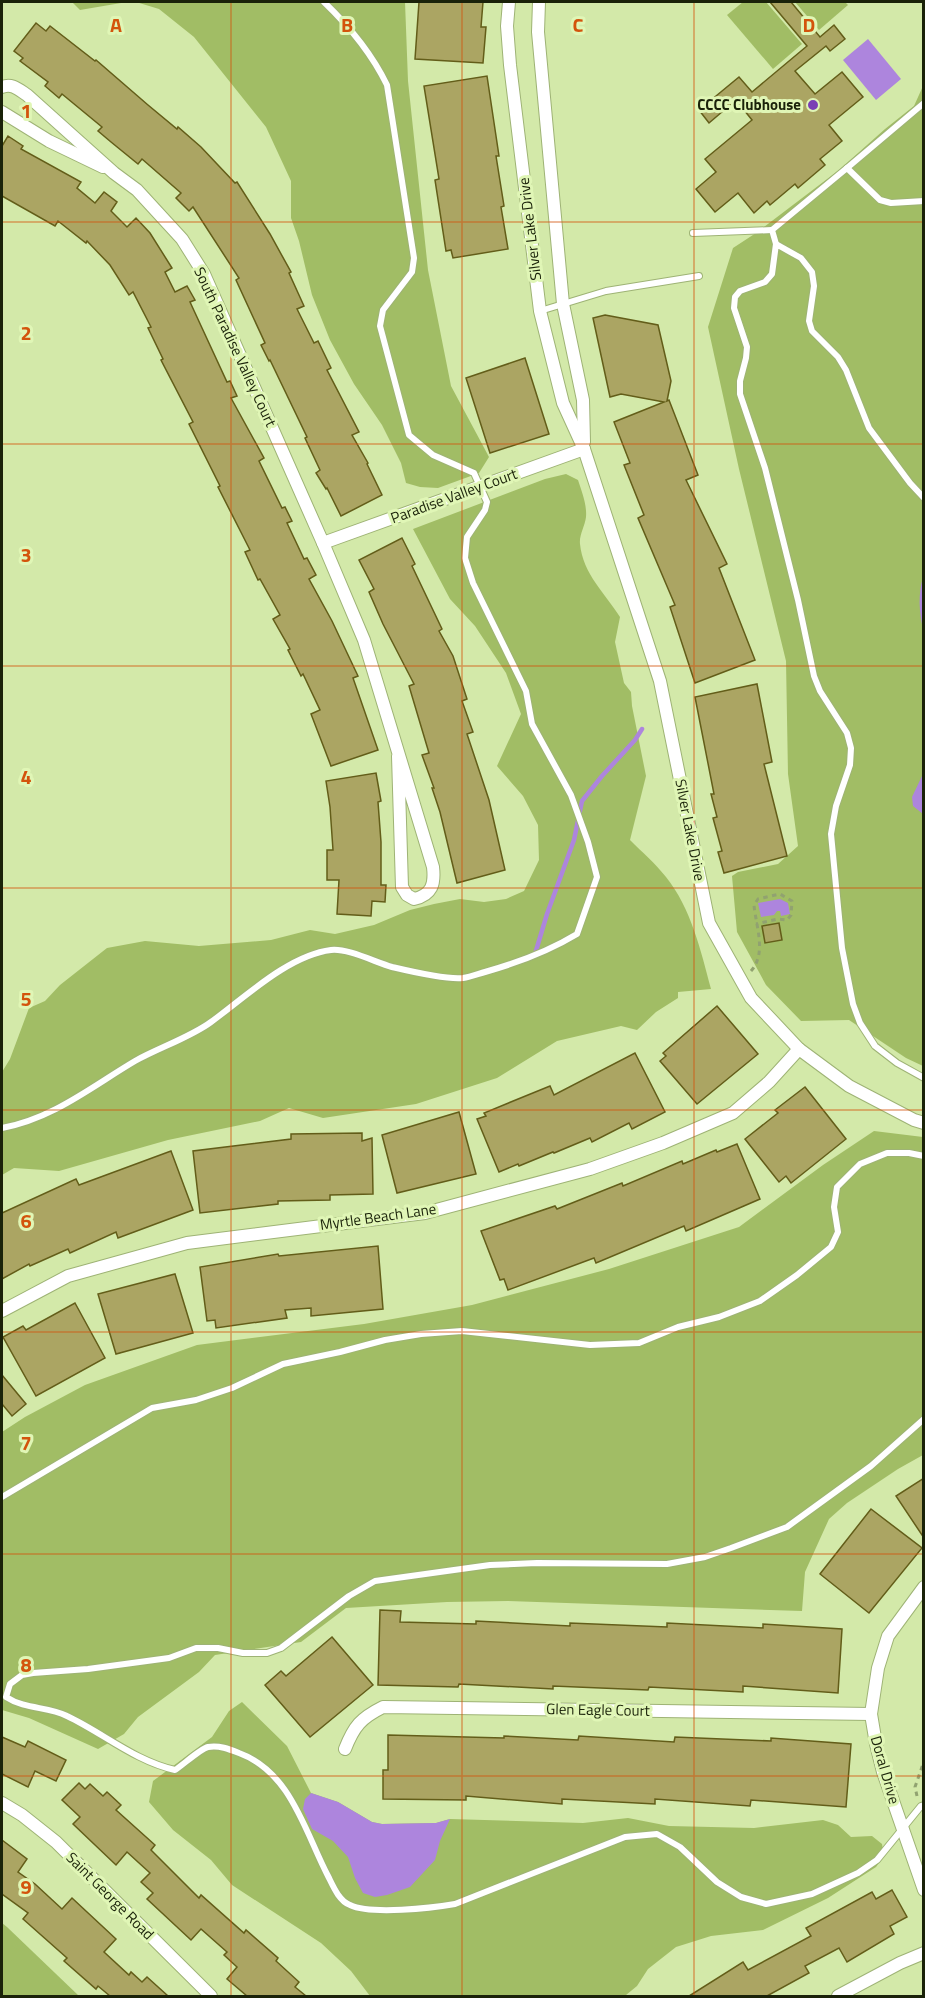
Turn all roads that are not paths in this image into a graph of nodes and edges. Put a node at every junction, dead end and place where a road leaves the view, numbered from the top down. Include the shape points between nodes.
1 (324, 2) edge
2 (509, 2) edge
3 (539, 2) edge
4 (2, 87) edge
5 (924, 103) edge
6 (2, 112) edge
7 (847, 168) junction
8 (114, 173) junction
9 (924, 201) edge
10 (772, 230) junction
11 (693, 233) dead end
12 (776, 244) junction
13 (699, 276) dead end
14 (563, 304) junction
15 (540, 311) junction
16 (584, 449) junction
17 (481, 486) junction
18 (924, 498) edge
19 (323, 543) junction
20 (398, 756) junction
21 (799, 1049) junction
22 (924, 1078) edge
23 (924, 1123) edge
24 (2, 1128) edge
25 (924, 1156) edge
26 (2, 1311) edge
27 (924, 1419) edge
28 (2, 1497) edge
29 (924, 1587) edge
30 (871, 1714) junction
31 (345, 1749) dead end
32 (2, 1803) edge
33 (922, 1806) edge
34 (902, 1829) junction
35 (924, 1890) edge
36 (924, 1953) edge
37 (211, 1996) edge
38 (838, 1996) edge

1 - 17 lane via 378,66 387,85 414,258 412,272 382,310 380,326 409,435 433,455 474,473
2 - 15 street, Silver Lake Drive via 510,65
3 - 14 street, Silver Lake Drive via 538,32
4 - 8 street, South Paradise Valley Court via 13,86 27,94
5 - 7 lane
6 - 8 street, South Paradise Valley Court
7 - 9 lane via 880,200
7 - 10 lane
8 - 19 street, South Paradise Valley Court via 137,190 182,239 204,274
10 - 11 lane
10 - 12 lane
12 - 18 lane via 801,258 812,272 812,331 838,357 869,428
12 - 22 lane via 772,274 765,282 740,291 735,297 734,308 747,347 740,394 765,468 814,676 847,733 851,748 831,834 842,948 853,1004 875,1046
13 - 14 lane via 606,291
14 - 15 lane
14 - 16 street, Silver Lake Drive via 583,400
15 - 16 street, Silver Lake Drive via 563,403
16 - 17 street, Paradise Valley Court
16 - 21 street, Silver Lake Drive via 660,681 709,923 751,998
17 - 19 street, Paradise Valley Court
17 - 24 lane via 486,510 467,537 465,558 473,583 526,691 532,724 571,795 597,877 577,934 504,967 463,978 413,972 332,949 305,958 270,977 210,1023 135,1061 53,1110
19 - 20 street, South Paradise Valley Court via 364,640
20 - 20 street via 402,887 407,895 424,897 434,881 433,867
21 - 23 street, Silver Lake Drive via 849,1086
21 - 26 street, Myrtle Beach Lane via 733,1113 590,1169 425,1212 187,1243 68,1276
25 - 28 lane via 887,1154 860,1164 837,1187 834,1207 838,1232 831,1247 760,1301 719,1317 678,1327 639,1343 590,1345 462,1331 385,1340 283,1364 223,1391 152,1408
27 - 34 lane via 871,1466 787,1527 705,1557 667,1564 490,1565 375,1581 281,1648 267,1653 196,1648 170,1658 88,1670 33,1673 10,1684 6,1696 17,1704 65,1715 156,1766 175,1770 206,1747 222,1746 251,1757 286,1790 336,1892 349,1905 375,1910 455,1904 625,1837 657,1834 680,1847 717,1882 741,1898 766,1904 812,1894 858,1873 877,1860
29 - 30 street, Doral Drive via 888,1636
30 - 31 street, Glen Eagle Court via 382,1707 353,1729
30 - 34 street, Doral Drive
32 - 37 street, Saint George Road via 56,1842
33 - 34 lane
34 - 35 street, Doral Drive
36 - 38 street

